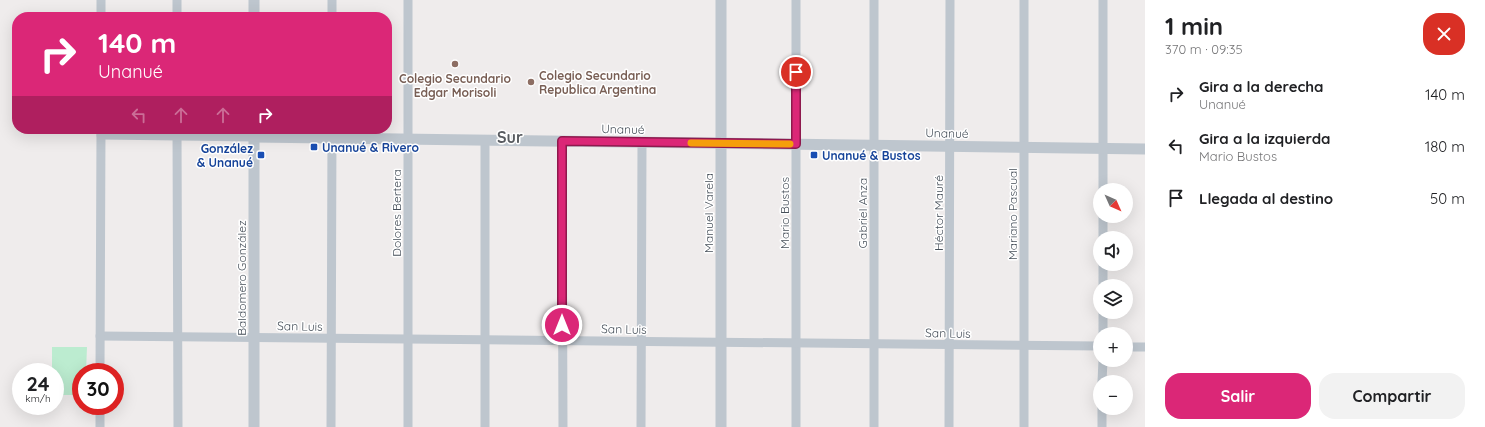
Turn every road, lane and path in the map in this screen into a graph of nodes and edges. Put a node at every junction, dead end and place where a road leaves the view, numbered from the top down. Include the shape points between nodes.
1 (101, 0) edge
2 (177, 0) edge
3 (254, 0) edge
4 (332, 0) edge
5 (408, 0) edge
6 (721, 0) edge
7 (796, 0) edge
8 (874, 0) edge
9 (950, 0) edge
10 (1024, 0) edge
11 (1103, 0) edge
12 (101, 12) edge
13 (177, 12) edge
14 (254, 12) edge
15 (332, 12) edge
16 (101, 134) edge
17 (178, 134) edge
18 (254, 134) edge
19 (332, 134) edge
20 (408, 139) junction
21 (485, 140) junction
22 (562, 141) junction
23 (642, 142) junction
24 (721, 144) junction
25 (796, 144) junction
26 (874, 145) junction
27 (950, 146) junction
28 (1024, 147) junction
29 (1103, 149) junction
30 (1145, 149) edge
31 (1103, 183) edge
32 (100, 336) junction
33 (178, 337) junction
34 (254, 338) junction
35 (331, 338) junction
36 (408, 339) junction
37 (485, 340) junction
38 (562, 341) junction
39 (641, 342) junction
40 (721, 342) junction
41 (796, 343) junction
42 (874, 344) junction
43 (950, 345) junction
44 (1024, 346) junction
45 (1093, 346) edge
46 (1133, 346) edge
47 (1145, 347) edge
48 (100, 363) edge
49 (100, 415) edge
50 (1102, 415) edge
51 (100, 427) edge
52 (178, 427) edge
53 (254, 427) edge
54 (331, 427) edge
55 (408, 427) edge
56 (484, 427) edge
57 (562, 427) edge
58 (641, 427) edge
59 (721, 427) edge
60 (796, 427) edge
61 (874, 427) edge
62 (949, 427) edge
63 (1024, 427) edge
64 (1102, 427) edge

1 - 12 street
2 - 13 street
3 - 14 street
4 - 15 street
5 - 20 street, Dolores Bertera
6 - 24 street, Manuel Varela
7 - 25 street, Mario Bustos
8 - 26 street, Gabriel Anza
9 - 27 street, Héctor Mauré
10 - 28 street, Mariano Pascual
11 - 29 street
16 - 32 street
17 - 33 street
18 - 34 street, Baldomero González
19 - 20 street, Unanué
19 - 35 street
20 - 21 street, Unanué
20 - 36 street, Dolores Bertera
21 - 22 street, Unanué
21 - 37 street
22 - 23 street, Unanué
22 - 38 street
23 - 24 street, Unanué
23 - 39 street
24 - 25 street, Unanué
24 - 40 street, Manuel Varela
25 - 26 street, Unanué
25 - 41 street, Mario Bustos
26 - 27 street, Unanué
26 - 42 street, Gabriel Anza
27 - 28 street, Unanué
27 - 43 street, Héctor Mauré
28 - 29 street, Unanué
28 - 44 street, Mariano Pascual
29 - 30 street, Unanué
29 - 31 street
32 - 33 street, San Luis
32 - 48 street
33 - 34 street, San Luis
33 - 52 street
34 - 35 street, San Luis
34 - 53 street, Baldomero González
35 - 36 street, San Luis
35 - 54 street
36 - 37 street, San Luis
36 - 55 street, Dolores Bertera
37 - 38 street, San Luis
37 - 56 street
38 - 39 street, San Luis
38 - 57 street
39 - 40 street, San Luis
39 - 58 street
40 - 41 street, San Luis
40 - 59 street, Manuel Varela
41 - 42 street, San Luis
41 - 60 street, Mario Bustos
42 - 43 street, San Luis
42 - 61 street, Gabriel Anza
43 - 44 street, San Luis
43 - 62 street, Héctor Mauré
44 - 45 street, San Luis
44 - 63 street, Mariano Pascual
46 - 47 street
49 - 51 street
50 - 64 street

